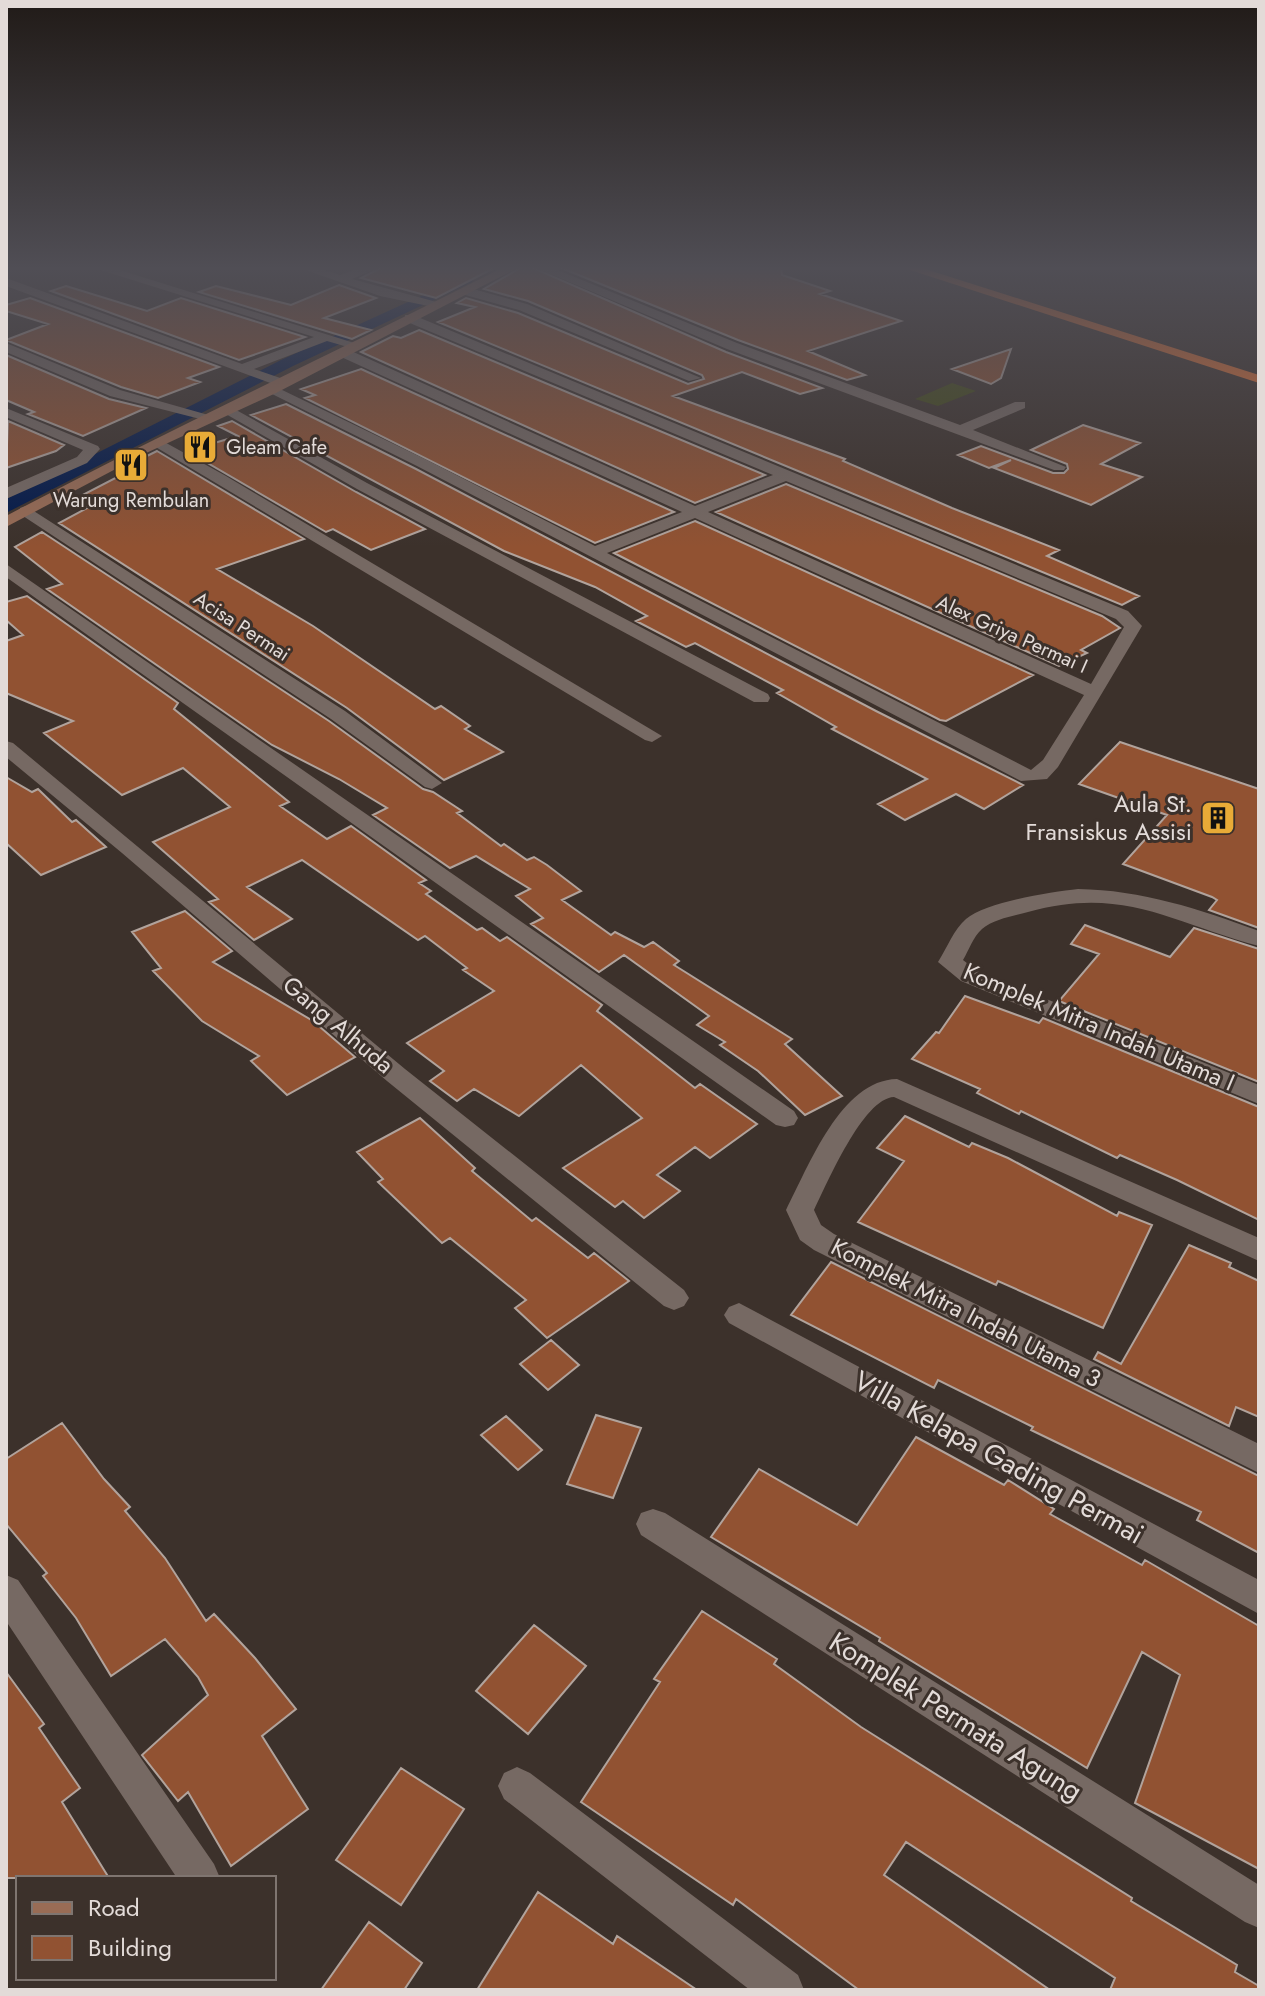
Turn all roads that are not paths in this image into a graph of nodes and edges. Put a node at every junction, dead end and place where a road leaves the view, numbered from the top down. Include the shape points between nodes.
1 (37, 360) edge
2 (217, 360) edge
3 (266, 360) edge
4 (321, 360) edge
5 (374, 360) edge
6 (510, 360) edge
7 (651, 360) edge
8 (771, 360) edge
9 (1197, 360) edge
10 (241, 369) junction
11 (694, 378) dead end
12 (1259, 379) edge
13 (272, 382) junction
14 (1020, 405) dead end
15 (229, 410) junction
16 (6, 412) edge
17 (207, 417) junction
18 (961, 430) junction
19 (159, 443) junction
20 (1059, 467) dead end
21 (787, 475) junction
22 (6, 494) edge
23 (6, 500) edge
24 (27, 508) junction
25 (693, 512) junction
26 (6, 522) edge
27 (592, 553) junction
28 (6, 569) edge
29 (1095, 693) junction
30 (761, 698) dead end
31 (652, 736) dead end
32 (6, 747) edge
33 (432, 783) dead end
34 (1259, 939) edge
35 (1259, 1095) edge
36 (785, 1118) dead end
37 (1259, 1250) edge
38 (674, 1298) dead end
39 (739, 1315) dead end
40 (1259, 1459) edge
41 (653, 1524) dead end
42 (6, 1591) edge
43 (1259, 1598) edge
44 (517, 1786) dead end
45 (199, 1876) edge
46 (1259, 1908) edge
47 (783, 1990) edge

1 - 17 street via 115,393
2 - 10 street
3 - 10 street
4 - 13 street
5 - 25 street, Alex Griya Permai I
6 - 21 street, Alex Griya Permai I
7 - 11 street
8 - 18 street
9 - 12 highway
10 - 13 street
13 - 15 street
13 - 27 street
14 - 18 street
15 - 17 street
15 - 30 street
16 - 22 street via 93,449 82,460
17 - 19 street
18 - 20 street
19 - 24 street
19 - 31 street
21 - 25 street
21 - 29 street, Alex Griya Permai I via 1122,615 1133,626
23 - 24 street, Acisa Permai
24 - 26 street
24 - 33 street, Acisa Permai
25 - 27 street
25 - 29 street, Alex Griya Permai I
27 - 29 street via 1028,777 1040,775 1051,763
28 - 36 street
32 - 38 street, Gang Alhuda via 396,1075
34 - 35 street, Komplek Mitra Indah Utama I via 1174,908 1087,894 1031,903 975,923 950,962 969,976
37 - 40 street, Komplek Mitra Indah Utama 3 via 897,1088 878,1090 857,1110 800,1210 810,1232 824,1242
39 - 43 street, Villa Kelapa Gading Permai
41 - 46 street, Komplek Permata Agung
42 - 45 street
44 - 47 street

